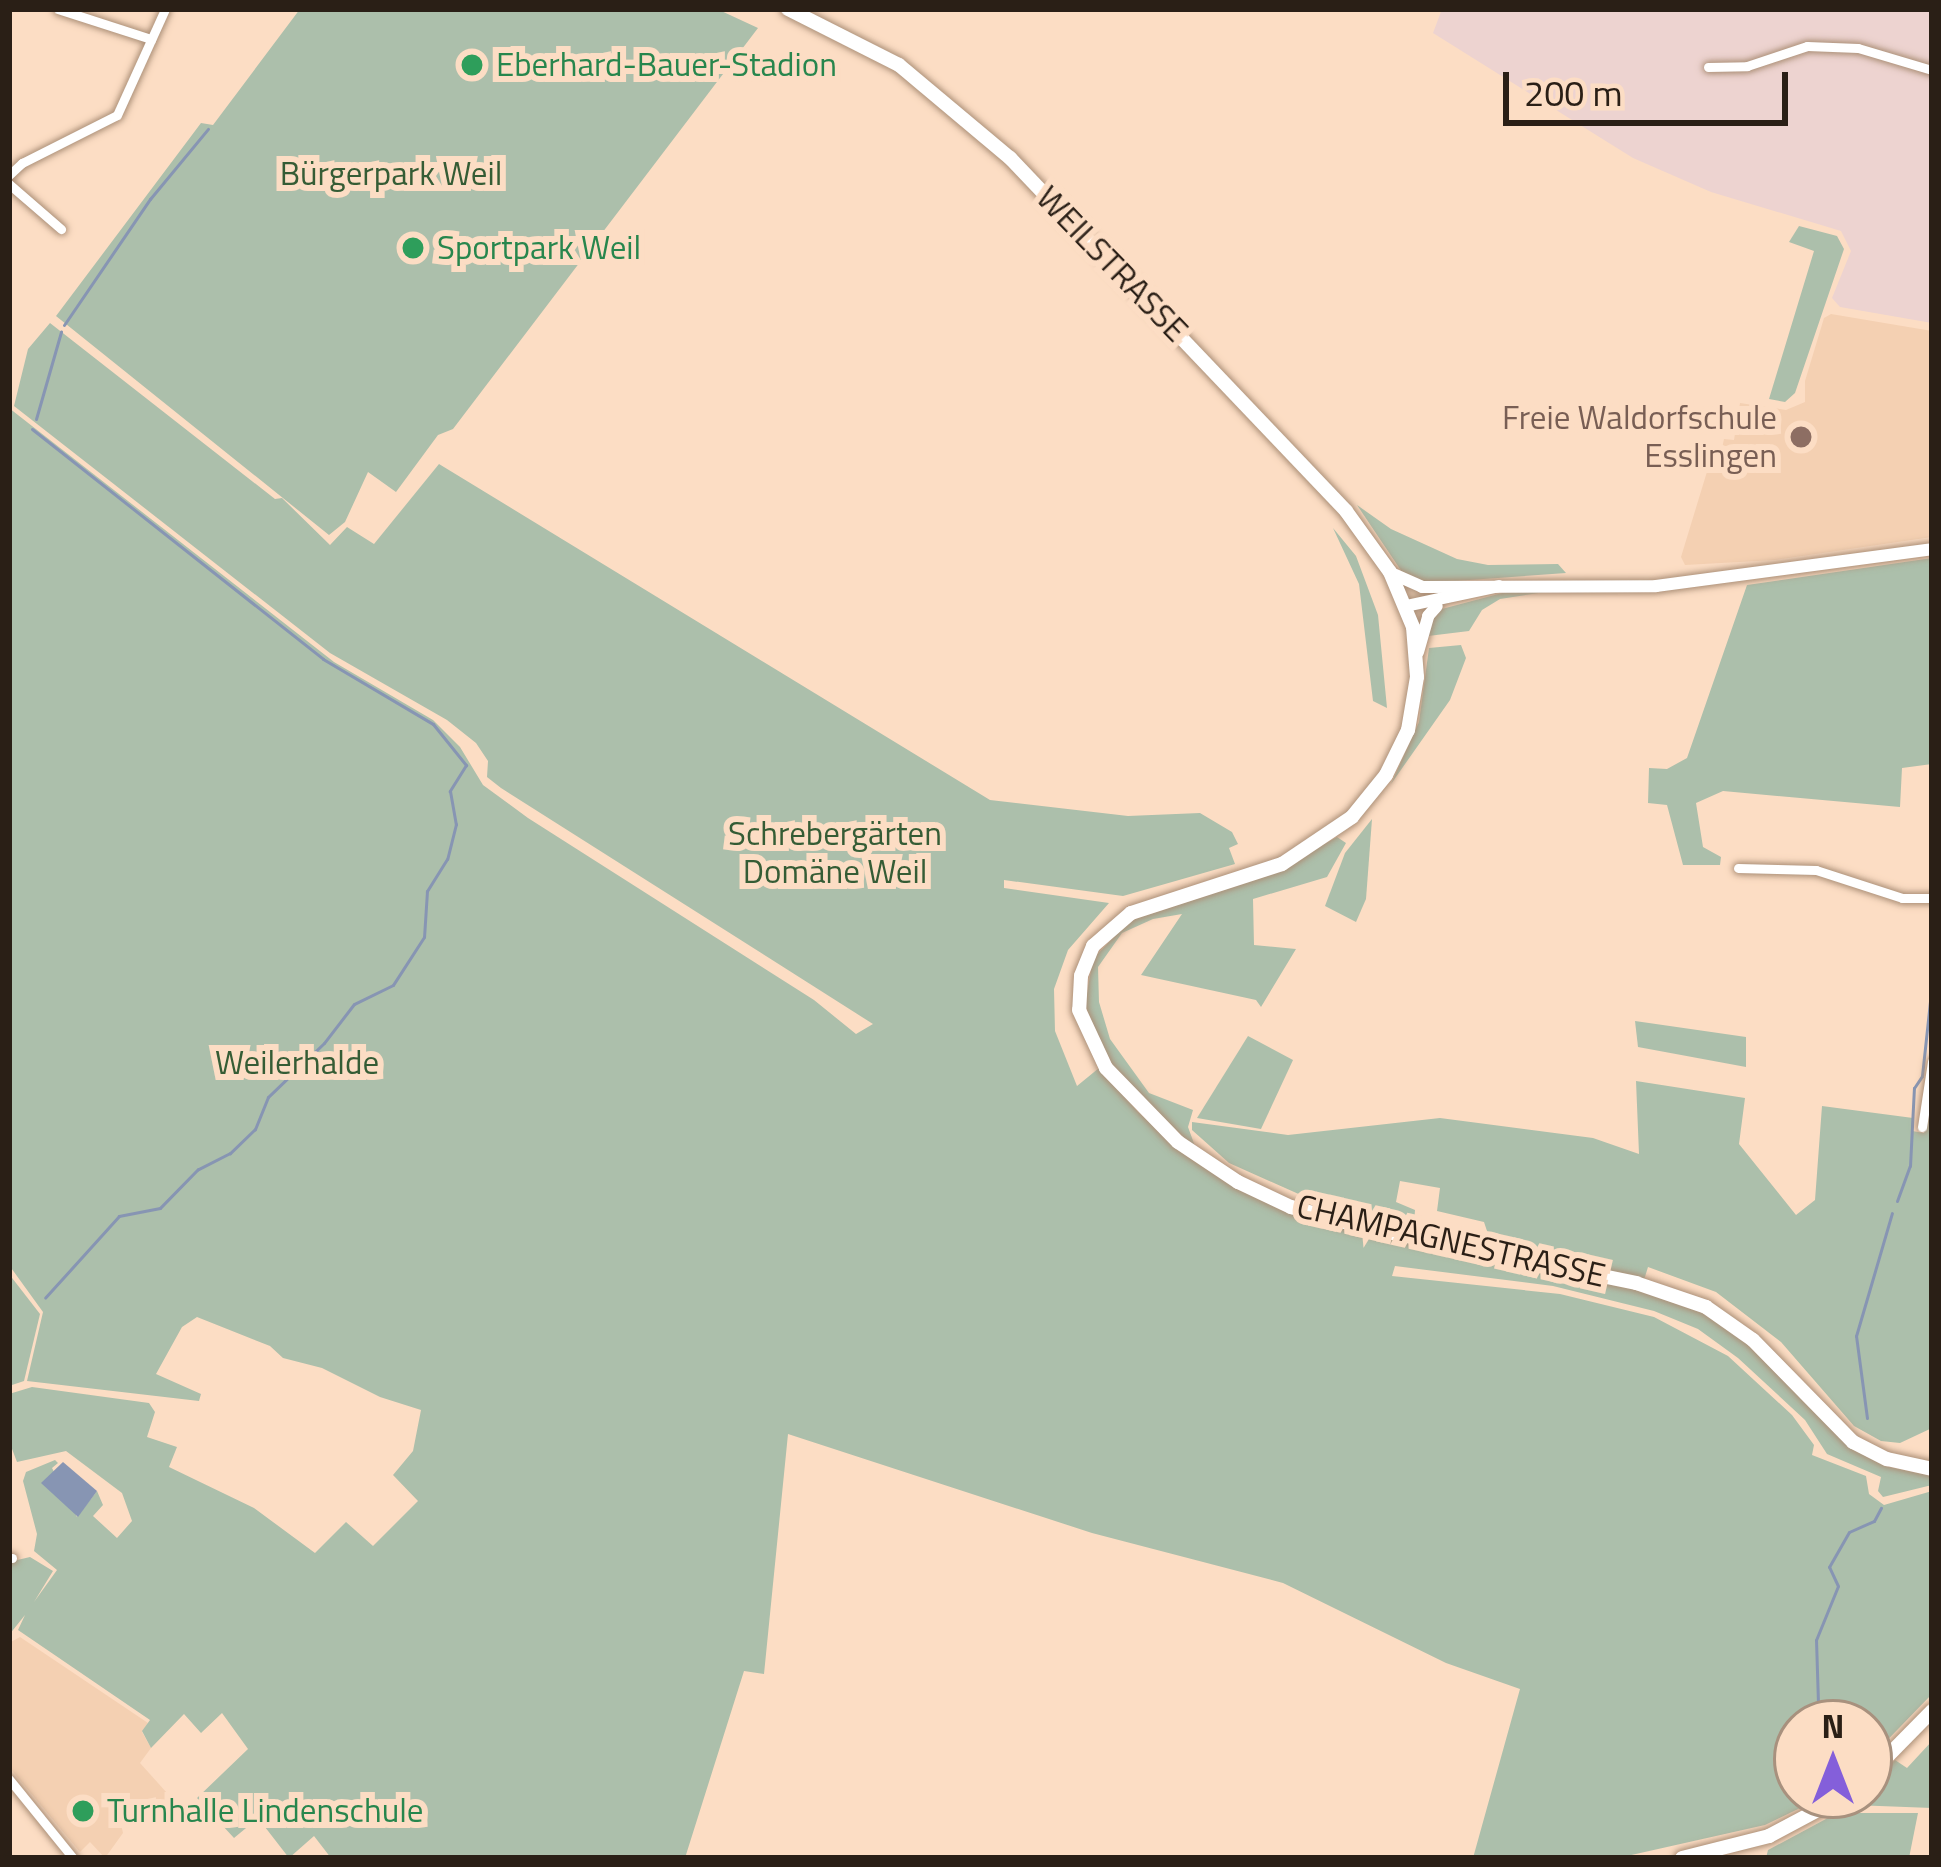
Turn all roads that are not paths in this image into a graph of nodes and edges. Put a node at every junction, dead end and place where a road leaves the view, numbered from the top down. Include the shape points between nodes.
1 (58, 9) edge
2 (165, 9) edge
3 (788, 9) edge
4 (151, 39) junction
5 (1708, 67) dead end
6 (1932, 70) edge
7 (9, 175) edge
8 (9, 184) edge
9 (61, 229) dead end
10 (1932, 549) edge
11 (1390, 572) junction
12 (1505, 584) junction
13 (1438, 586) junction
14 (1443, 602) junction
15 (1406, 607) junction
16 (1419, 626) junction
17 (1738, 868) dead end
18 (1932, 898) edge
19 (1932, 1062) edge
20 (1922, 1127) dead end
21 (1929, 1469) edge
22 (1932, 1711) edge
23 (1893, 1750) edge
24 (9, 1779) edge
25 (1801, 1819) edge
26 (73, 1858) edge
27 (1682, 1858) edge

1 - 4 street
2 - 4 street
3 - 11 main road, WEILSTRASSE via 899,65 995,143 1313,473
4 - 7 street via 117,115
5 - 6 street via 1747,66 1807,46 1858,48
8 - 9 street
10 - 12 street via 1673,584
11 - 13 street
11 - 15 main road, WEILSTRASSE
12 - 13 street
12 - 14 street
13 - 15 street
14 - 15 street
14 - 16 street
15 - 16 main road, CHAMPAGNESTRASSE
16 - 21 main road, CHAMPAGNESTRASSE via 1414,707 1379,786 1342,826 1282,864 1139,909 1104,933 1078,993 1093,1048 1178,1142 1238,1182 1291,1207 1636,1283 1706,1307 1753,1340 1844,1435 1887,1460
17 - 18 street via 1807,869 1902,898
19 - 20 street
22 - 23 main road
24 - 26 street
25 - 27 main road via 1769,1836

